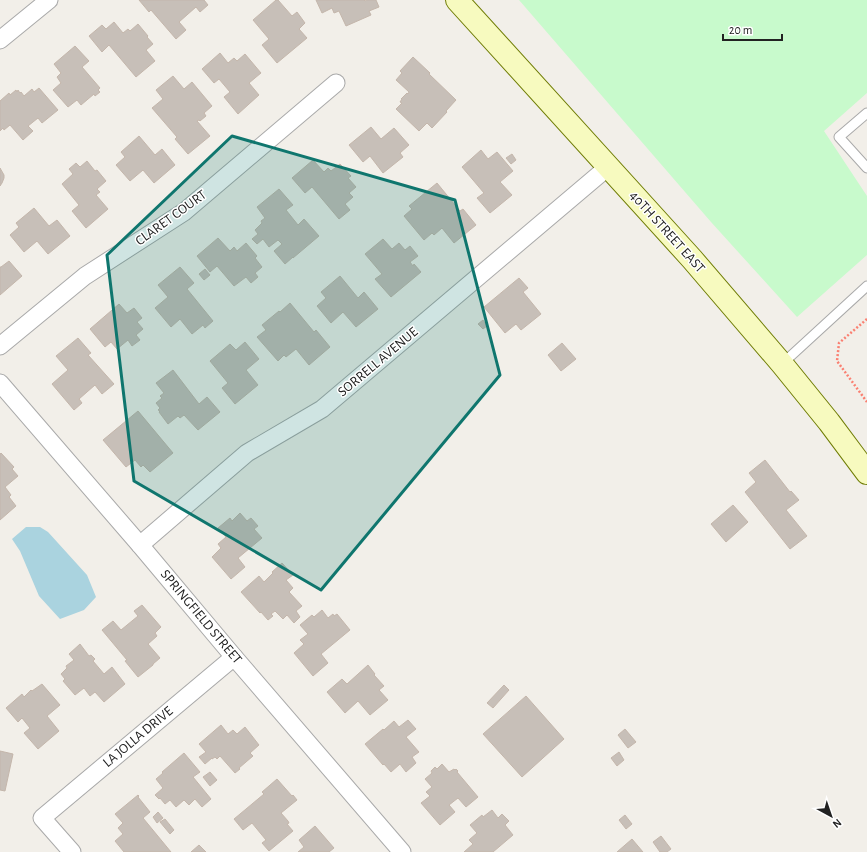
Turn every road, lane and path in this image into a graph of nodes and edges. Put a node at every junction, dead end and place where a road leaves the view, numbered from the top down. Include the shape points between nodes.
1 (49, 0) edge
2 (457, 0) edge
3 (0, 40) edge
4 (336, 83) dead end
5 (867, 113) edge
6 (608, 167) junction
7 (867, 168) edge
8 (867, 286) edge
9 (867, 319) edge
10 (0, 346) edge
11 (782, 364) junction
12 (0, 383) edge
13 (867, 402) edge
14 (867, 473) edge
15 (140, 545) junction
16 (234, 657) junction
17 (72, 852) edge
18 (402, 852) edge

1 - 3 street
2 - 6 main road, 40TH STREET EAST
4 - 10 street, CLARET COURT via 184,212 85,276
5 - 7 lane via 839,137
6 - 11 main road, 40TH STREET EAST via 692,259
6 - 15 street, SORRELL AVENUE via 322,409 247,453
8 - 11 lane
9 - 13 path via 839,343 837,361
11 - 14 main road, 40TH STREET EAST
12 - 15 street, SPRINGFIELD STREET
15 - 16 street, SPRINGFIELD STREET
16 - 17 street, LA JOLLA DRIVE via 42,818
16 - 18 street, SPRINGFIELD STREET

